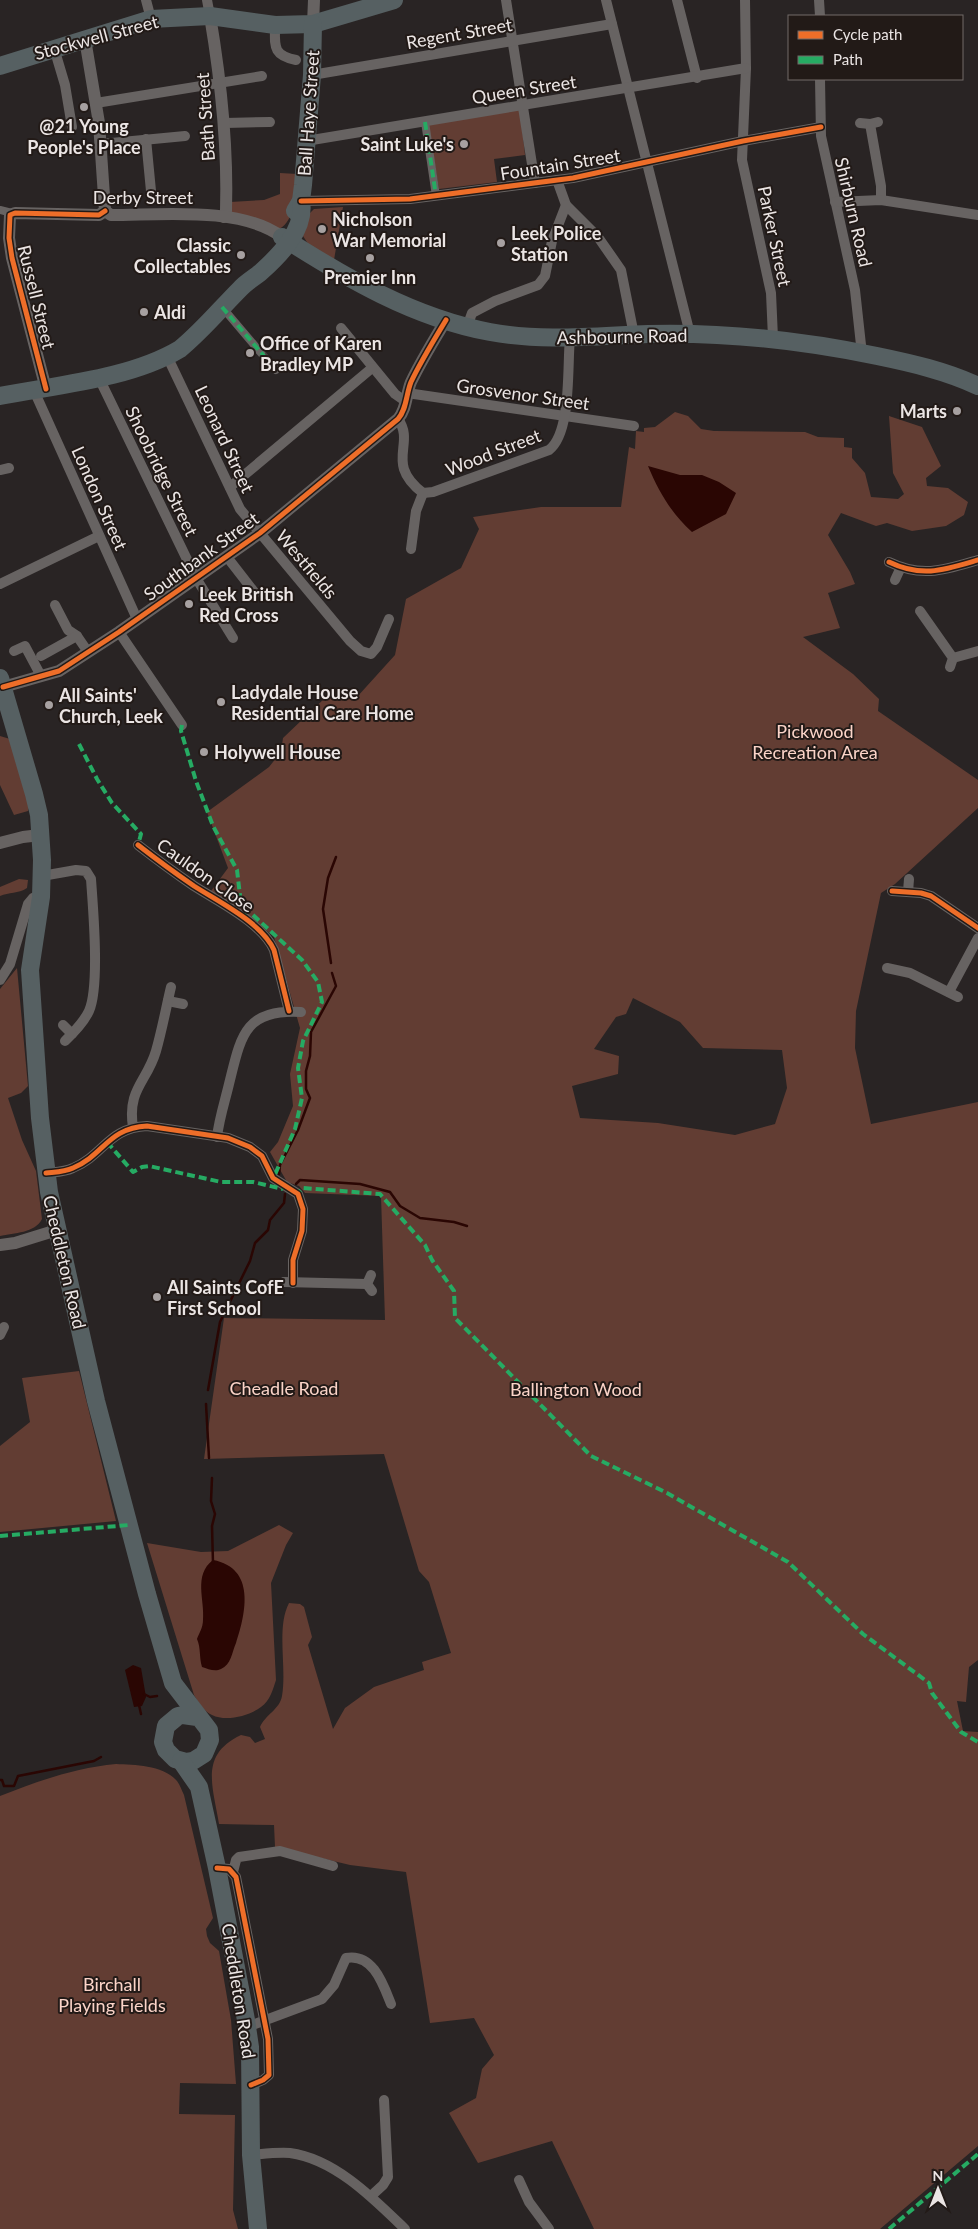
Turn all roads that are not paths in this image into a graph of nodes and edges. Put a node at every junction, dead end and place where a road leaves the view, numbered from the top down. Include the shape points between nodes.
1 (314, 0) edge
2 (394, 0) edge
3 (506, 0) edge
4 (606, 0) edge
5 (678, 0) edge
6 (745, 0) edge
7 (819, 0) edge
8 (209, 8) edge
9 (148, 9) edge
10 (820, 15) edge
11 (313, 24) junction
12 (612, 24) junction
13 (275, 25) junction
14 (85, 38) junction
15 (512, 40) junction
16 (54, 48) junction
17 (296, 60) dead end
18 (0, 66) edge
19 (746, 68) junction
20 (312, 75) junction
21 (262, 76) dead end
22 (697, 78) junction
23 (820, 80) edge
24 (221, 81) junction
25 (627, 89) junction
26 (96, 104) junction
27 (522, 105) junction
28 (270, 122) dead end
29 (425, 122) junction
30 (225, 123) junction
31 (869, 123) dead end
32 (72, 127) dead end
33 (821, 127) junction
34 (185, 136) dead end
35 (146, 139) junction
36 (306, 141) junction
37 (744, 141) junction
38 (101, 144) junction
39 (648, 162) junction
40 (557, 180) junction
41 (535, 183) junction
42 (151, 191) dead end
43 (436, 196) junction
44 (881, 200) junction
45 (300, 201) junction
46 (835, 202) junction
47 (566, 205) junction
48 (6, 211) edge
49 (105, 211) junction
50 (978, 215) edge
51 (224, 216) junction
52 (286, 240) junction
53 (222, 307) junction
54 (446, 320) junction
55 (467, 327) junction
56 (341, 328) dead end
57 (690, 334) junction
58 (634, 335) junction
59 (570, 338) junction
60 (773, 338) junction
61 (860, 352) junction
62 (261, 353) tunnel mouth
63 (167, 356) junction
64 (372, 368) junction
65 (99, 378) junction
66 (978, 386) edge
67 (41, 389) junction
68 (0, 396) edge
69 (406, 397) junction
70 (564, 416) junction
71 (398, 419) junction
72 (634, 426) dead end
73 (230, 487) junction
74 (423, 494) junction
75 (260, 533) junction
76 (99, 536) junction
77 (411, 549) dead end
78 (227, 557) junction
79 (978, 560) edge
80 (889, 562) dead end
81 (901, 567) junction
82 (196, 578) junction
83 (895, 580) dead end
84 (0, 584) edge
85 (255, 593) dead end
86 (55, 605) dead end
87 (926, 614) dead end
88 (137, 619) junction
89 (388, 619) dead end
90 (119, 632) junction
91 (77, 636) junction
92 (233, 638) dead end
93 (14, 650) dead end
94 (978, 651) edge
95 (88, 652) junction
96 (41, 656) dead end
97 (41, 676) junction
98 (1, 682) edge
99 (182, 725) dead end
100 (40, 836) junction
101 (0, 843) edge
102 (138, 845) dead end
103 (42, 876) junction
104 (909, 879) dead end
105 (892, 891) dead end
106 (908, 892) junction
107 (41, 894) junction
108 (978, 928) edge
109 (978, 938) edge
110 (0, 980) edge
111 (895, 981) dead end
112 (171, 986) dead end
113 (168, 1001) junction
114 (183, 1004) dead end
115 (289, 1012) junction
116 (302, 1012) dead end
117 (63, 1025) dead end
118 (133, 1127) junction
119 (217, 1137) junction
120 (46, 1173) junction
121 (57, 1230) junction
122 (0, 1245) edge
123 (370, 1283) dead end
124 (174, 1683) junction
125 (197, 1717) junction
126 (170, 1721) junction
127 (204, 1754) junction
128 (181, 1761) junction
129 (199, 1787) junction
130 (333, 1866) dead end
131 (225, 1870) junction
132 (391, 2004) dead end
133 (265, 2021) junction
134 (247, 2027) junction
135 (251, 2085) junction
136 (384, 2100) dead end
137 (251, 2155) junction
138 (519, 2180) dead end
139 (371, 2196) junction
140 (258, 2229) edge
141 (405, 2229) edge
142 (549, 2229) edge

1 - 11 street
2 - 11 highway, Stockwell Street
3 - 15 street
4 - 12 street
5 - 22 street
6 - 19 street, Parker Street
7 - 10 street
8 - 9 highway, Stockwell Street
8 - 13 highway, Stockwell Street
8 - 24 street, Bath Street
9 - 14 highway, Stockwell Street
11 - 13 highway, Stockwell Street
11 - 20 highway, Ball Haye Street
12 - 15 street, Regent Street
12 - 25 street
13 - 17 street via 278,53
14 - 16 highway, Stockwell Street
14 - 26 street
15 - 20 street, Regent Street
15 - 27 street
16 - 18 highway, Stockwell Street
16 - 32 street via 65,85
19 - 22 street, Queen Street
19 - 37 street, Parker Street
20 - 36 highway, Ball Haye Street
21 - 24 street
22 - 25 street, Queen Street
23 - 33 street, Shirburn Road
24 - 26 street
24 - 30 street, Bath Street
25 - 27 street, Queen Street
25 - 39 street
26 - 38 street
27 - 29 street, Queen Street
27 - 41 street
28 - 30 street
29 - 36 street, Queen Street
29 - 43 street
30 - 51 street, Bath Street
31 - 44 street
33 - 37 street, Fountain Street
33 - 46 street, Shirburn Road
34 - 35 street
35 - 38 street
35 - 42 street
36 - 45 highway, Ball Haye Street
37 - 39 street, Fountain Street
37 - 60 street, Parker Street via 742,160 771,293
38 - 49 street
39 - 40 street, Fountain Street
39 - 57 street
40 - 41 street, Fountain Street
40 - 47 street
41 - 43 street, Fountain Street
43 - 45 street, Fountain Street
44 - 46 street
44 - 50 street
45 - 52 highway, Ball Haye Street via 302,209 296,230
46 - 61 street, Shirburn Road via 855,290
47 - 55 street via 552,241 545,276 538,285 472,313
47 - 58 street via 598,237 621,270
48 - 49 street, Derby Street via 99,215
48 - 67 street, Russell Street via 12,258
49 - 51 street, Derby Street via 111,215
51 - 52 street, Derby Street via 262,225
52 - 53 highway, Ball Haye Street via 253,269 244,284
52 - 54 highway, Ashbourne Road via 364,286
53 - 62 street
53 - 63 highway, Ball Haye Street via 190,341
54 - 55 highway, Ashbourne Road
54 - 69 street via 423,358
55 - 59 highway, Ashbourne Road via 513,336
56 - 64 street
57 - 58 highway, Ashbourne Road
57 - 60 highway, Ashbourne Road
58 - 59 highway, Ashbourne Road
59 - 70 street, Wood Street via 570,374
60 - 61 highway, Ashbourne Road
61 - 66 highway, Ashbourne Road via 932,369
63 - 65 highway, Ball Haye Street
63 - 73 street, Leonard Street
64 - 69 street via 395,394
64 - 73 street
65 - 67 highway, Ball Haye Street
65 - 82 street, Shoobridge Street
67 - 68 highway, Ball Haye Street
67 - 76 street, London Street via 36,395
69 - 70 street, Grosvenor Street
69 - 71 street via 403,413
70 - 72 street, Grosvenor Street
70 - 74 street, Wood Street via 559,440 550,450
71 - 74 street via 403,428 401,458 404,471
71 - 75 street, Southbank Street
73 - 75 street, Leonard Street via 240,509
74 - 77 street via 416,511
75 - 78 street, Southbank Street
75 - 89 street, Westfields via 361,651 371,654 377,647
76 - 84 street
76 - 88 street, London Street
78 - 82 street, Southbank Street
78 - 85 street
79 - 81 street via 940,571 916,572
80 - 81 street
81 - 83 street
82 - 88 street, Southbank Street
82 - 92 street, Shoobridge Street
86 - 91 street via 68,630
87 - 94 street via 952,663
88 - 90 street, Southbank Street
90 - 95 street, Southbank Street
90 - 99 street
91 - 95 street
91 - 96 street
93 - 97 street via 25,646
95 - 97 street, Southbank Street via 59,672
97 - 98 street, Southbank Street
98 - 100 highway, Cheddleton Road via 34,794
100 - 101 street
100 - 103 highway, Cheddleton Road
102 - 115 street, Cauldon Close via 255,926 270,941
103 - 107 highway, Cheddleton Road
103 - 117 street via 76,870 86,871 92,879 92,992 89,1010 69,1037
104 - 106 street
105 - 106 street
106 - 108 street via 931,896
107 - 110 street via 28,904 10,964
107 - 120 highway, Cheddleton Road via 30,970
109 - 111 street via 953,995 910,973 892,969
112 - 113 street
113 - 114 street
113 - 118 street via 152,1062 133,1098
115 - 116 street
115 - 119 street via 259,1018 244,1033
118 - 119 street via 147,1126
118 - 120 street via 120,1132 74,1168
119 - 123 street via 243,1144 262,1156 273,1178 298,1194 302,1202 302,1230 288,1283
120 - 121 highway, Cheddleton Road
121 - 122 street
121 - 124 highway, Cheddleton Road via 96,1402
124 - 125 highway, Cheddleton Road
124 - 126 highway, Cheddleton Road
125 - 126 highway via 184,1715
125 - 127 highway, Cheddleton Road via 207,1726 210,1736
126 - 128 highway, Cheddleton Road via 164,1731 164,1746 170,1755
127 - 128 highway via 193,1761
127 - 129 highway, Cheddleton Road
128 - 129 highway, Cheddleton Road
129 - 131 highway, Cheddleton Road
130 - 131 street via 280,1851 239,1858
131 - 133 street via 241,1899
131 - 134 highway, Cheddleton Road
132 - 133 street via 372,1967 358,1957 346,1958 334,1985 322,1999
133 - 134 street
133 - 135 street via 269,2074
134 - 135 highway, Cheddleton Road
135 - 137 highway, Cheddleton Road
136 - 139 street via 388,2177
137 - 139 street via 289,2153 306,2157 340,2173
137 - 140 highway, Cheddleton Road
138 - 142 street via 529,2202
139 - 141 street

